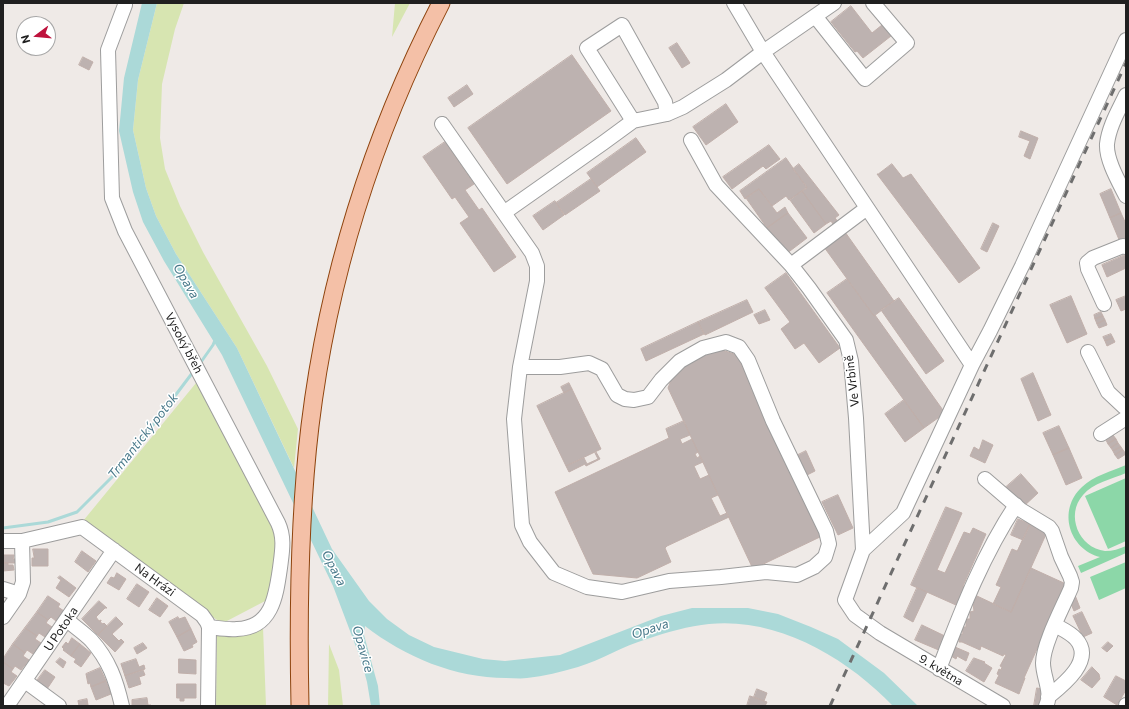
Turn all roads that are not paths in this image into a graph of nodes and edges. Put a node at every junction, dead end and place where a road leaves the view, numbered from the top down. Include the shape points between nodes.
1 (125, 3) edge
2 (441, 3) edge
3 (734, 3) edge
4 (834, 3) edge
5 (873, 3) edge
6 (815, 16) junction
7 (1126, 40) edge
8 (763, 52) junction
9 (1126, 95) edge
10 (667, 114) junction
11 (634, 121) junction
12 (442, 124) dead end
13 (691, 140) dead end
14 (1126, 196) edge
15 (867, 208) junction
16 (505, 212) junction
17 (1126, 247) edge
18 (791, 265) junction
19 (1104, 304) dead end
20 (1088, 352) dead end
21 (972, 365) junction
22 (520, 367) junction
23 (1126, 408) edge
24 (1126, 418) edge
25 (1102, 434) dead end
26 (985, 479) dead end
27 (1016, 505) junction
28 (3, 541) edge
29 (22, 541) junction
30 (114, 550) junction
31 (863, 550) junction
32 (3, 589) edge
33 (19, 594) junction
34 (3, 617) edge
35 (67, 620) junction
36 (1055, 625) junction
37 (209, 627) junction
38 (880, 633) joint
39 (940, 669) junction
40 (25, 681) junction
41 (1047, 702) edge
42 (7, 706) edge
43 (60, 706) edge
44 (122, 706) edge
45 (208, 706) edge
46 (300, 706) edge
47 (1003, 706) edge

1 - 37 street, Vysoký břeh via 108,50 112,198 125,231 275,516 283,536 275,598 268,613 246,628
2 - 46 main road via 392,109 370,169 337,278 326,329 310,425 303,506
3 - 8 street
4 - 6 street
5 - 6 street via 907,43 865,79
6 - 8 street
7 - 21 street via 1022,266
8 - 10 street via 726,80
8 - 15 street
9 - 14 street via 1112,125 1107,145 1110,161
10 - 11 street
10 - 11 street via 665,102 622,24 587,48
11 - 16 street
12 - 16 street
13 - 18 street, Ve Vrbině via 716,184
15 - 18 street
15 - 21 street
16 - 22 street via 532,252 537,266 537,281
17 - 19 street via 1093,258 1087,263
18 - 31 street, Ve Vrbině via 846,340 851,361 856,418
20 - 23 street via 1108,392
21 - 31 street via 903,513
22 - 22 street via 514,419 522,525 530,542 554,573 587,587 622,592 669,581 766,572 797,575 814,567 825,557 829,544 826,531 773,421 748,360 739,347 726,342 703,348 680,361 648,397 634,400 617,395 602,369 589,363 560,367
24 - 25 street
26 - 27 street
27 - 36 street via 1052,531 1072,582
27 - 39 street via 1001,527 978,572
28 - 29 street, Na Hrázi
29 - 30 street, Na Hrázi via 82,527
29 - 33 street via 23,582
30 - 35 street, U Potoka
30 - 37 street, Na Hrázi via 202,615
31 - 38 street, Ve Vrbině via 845,600 855,615
32 - 33 street
33 - 34 street
35 - 40 street, U Potoka
35 - 44 street via 90,639 104,657 116,680
36 - 41 street via 1049,638 1043,665
36 - 41 street via 1075,638 1082,655 1079,666
37 - 45 street
38 - 39 street, 9. května
39 - 47 street, 9. května
40 - 42 street, U Potoka
40 - 43 street

